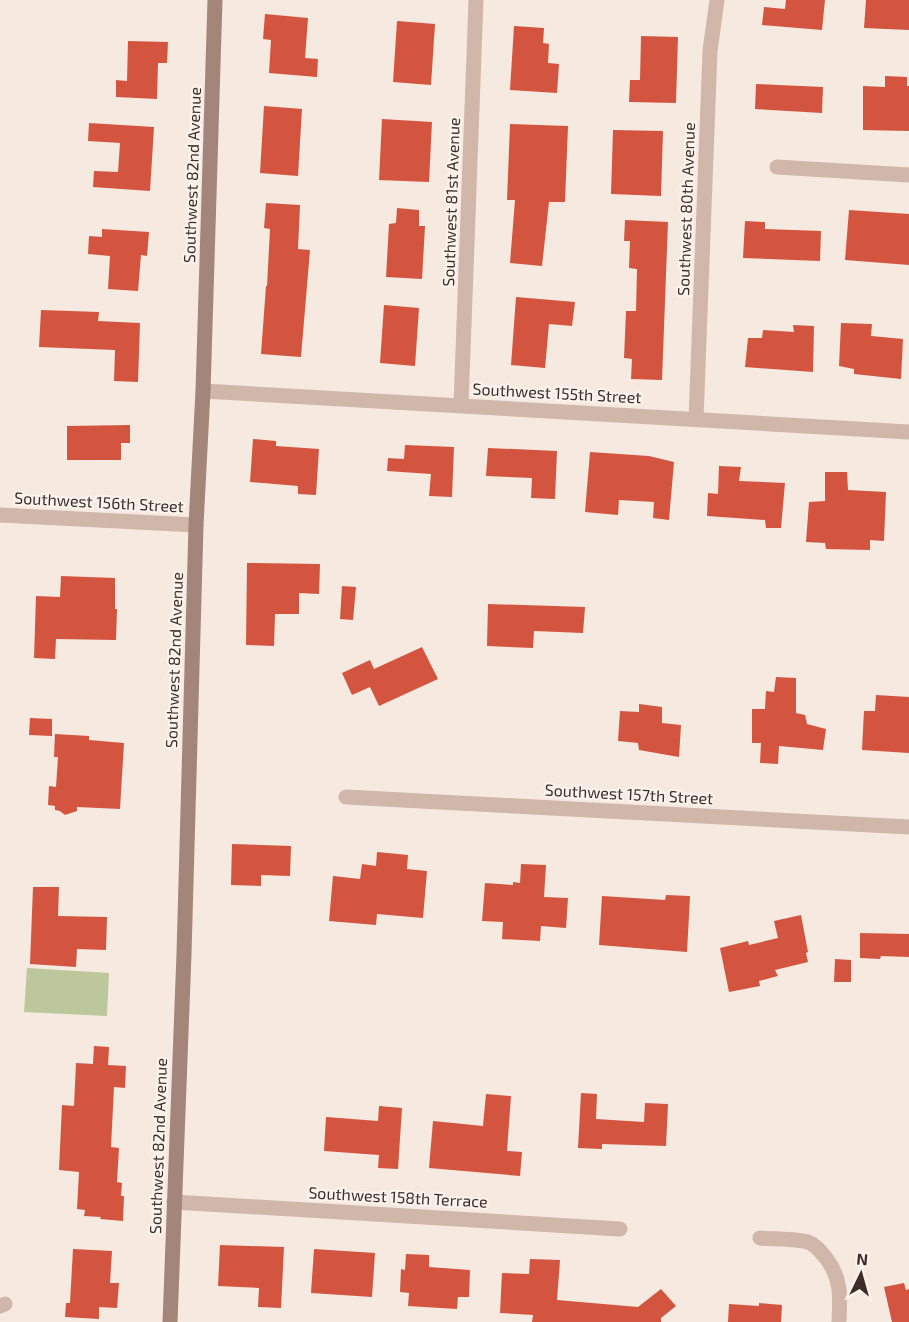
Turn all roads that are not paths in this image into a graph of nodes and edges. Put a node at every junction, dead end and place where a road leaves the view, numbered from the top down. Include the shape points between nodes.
1 (215, 0) edge
2 (476, 0) edge
3 (717, 0) edge
4 (777, 167) dead end
5 (909, 175) edge
6 (203, 391) junction
7 (461, 405) junction
8 (696, 419) junction
9 (909, 432) edge
10 (0, 515) edge
11 (196, 525) junction
12 (346, 797) dead end
13 (909, 827) edge
14 (174, 1202) junction
15 (620, 1229) dead end
16 (760, 1238) dead end
17 (170, 1322) edge
18 (838, 1322) edge

1 - 6 street, Southwest 82nd Avenue
2 - 7 street, Southwest 81st Avenue
3 - 8 street, Southwest 80th Avenue via 710,60
4 - 5 street
6 - 7 street, Southwest 155th Street
6 - 11 street, Southwest 82nd Avenue
7 - 8 street, Southwest 155th Street
8 - 9 street, Southwest 155th Street
10 - 11 street, Southwest 156th Street
11 - 14 street, Southwest 82nd Avenue
12 - 13 street, Southwest 157th Street
14 - 15 street, Southwest 158th Terrace
14 - 17 street, Southwest 82nd Avenue
16 - 18 street via 807,1242 818,1248 837,1276

